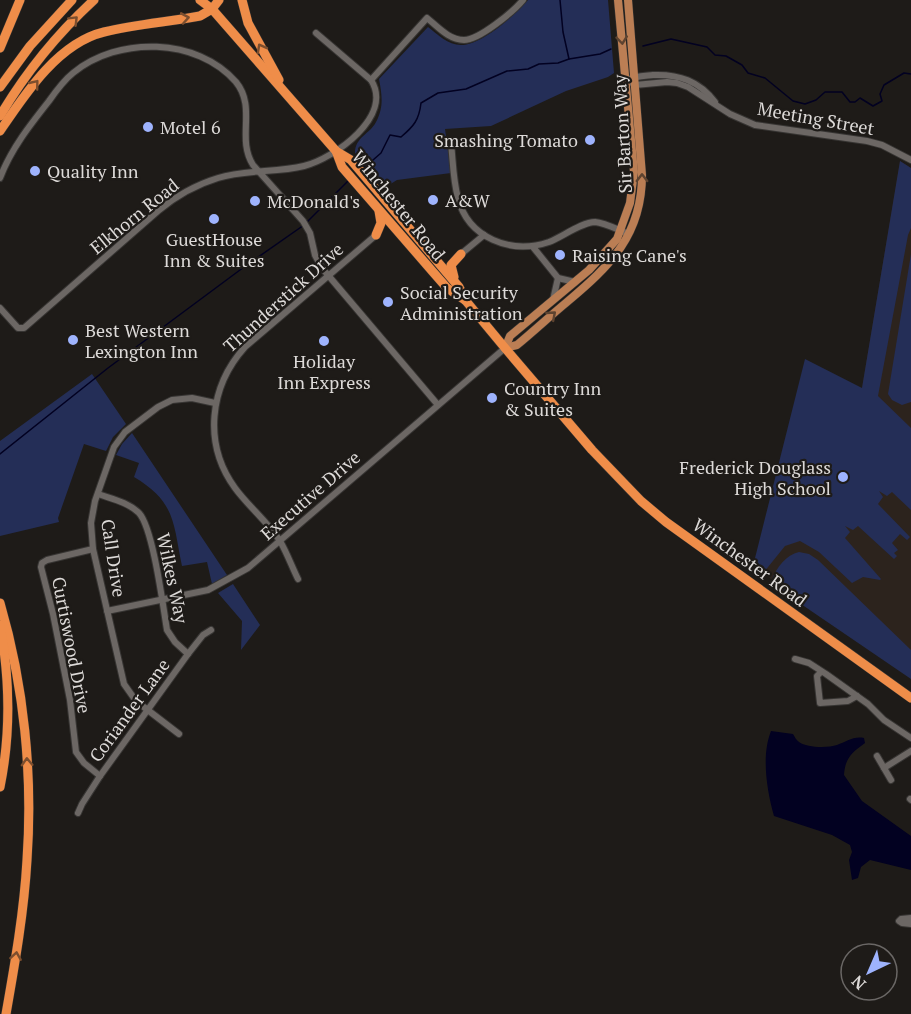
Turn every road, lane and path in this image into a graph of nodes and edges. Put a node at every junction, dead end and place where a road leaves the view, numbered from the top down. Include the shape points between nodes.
1 (20, 0) edge
2 (72, 0) edge
3 (94, 0) edge
4 (200, 0) edge
5 (219, 0) edge
6 (242, 0) edge
7 (524, 0) edge
8 (618, 0) edge
9 (628, 0) edge
10 (211, 5) edge
11 (316, 33) dead end
12 (0, 48) edge
13 (371, 80) junction
14 (626, 80) junction
15 (635, 80) junction
16 (0, 87) edge
17 (286, 93) junction
18 (0, 116) edge
19 (0, 131) edge
20 (451, 143) dead end
21 (336, 151) junction
22 (911, 160) edge
23 (259, 171) junction
24 (0, 178) edge
25 (378, 208) junction
26 (620, 231) junction
27 (483, 234) junction
28 (629, 234) junction
29 (376, 235) junction
30 (402, 235) junction
31 (533, 247) junction
32 (429, 253) junction
33 (460, 253) junction
34 (328, 276) junction
35 (558, 278) junction
36 (575, 282) junction
37 (459, 287) junction
38 (553, 300) junction
39 (466, 301) junction
40 (0, 308) edge
41 (505, 348) junction
42 (215, 403) junction
43 (438, 405) junction
44 (98, 494) junction
45 (280, 541) junction
46 (93, 549) junction
47 (298, 579) dead end
48 (162, 599) junction
49 (0, 603) edge
50 (107, 611) junction
51 (0, 625) edge
52 (212, 630) dead end
53 (188, 654) junction
54 (795, 659) dead end
55 (822, 672) junction
56 (857, 696) junction
57 (911, 698) edge
58 (148, 711) junction
59 (179, 734) dead end
60 (911, 738) edge
61 (911, 751) edge
62 (877, 756) dead end
63 (884, 768) junction
64 (100, 776) junction
65 (891, 780) dead end
66 (0, 787) edge
67 (78, 813) dead end
68 (911, 918) edge
69 (911, 924) edge
70 (6, 1014) edge

1 - 12 highway
2 - 16 highway via 30,46
18 -> 3 highway via 41,56
4 - 10 highway, Winchester Road
5 - 10 highway
17 -> 6 highway via 256,41
7 - 13 street via 490,27 464,40 445,33 427,18
8 -> 14 main road, Sir Barton Way
9 - 15 main road, Sir Barton Way
10 - 17 highway, Winchester Road
19 -> 10 highway via 44,73 59,57 80,44 102,32 200,16
11 - 13 street
13 - 21 street, Elkhorn Road via 378,97 376,108 369,122
14 - 15 street
14 - 26 main road, Sir Barton Way via 634,172 630,203
15 - 22 street, Meeting Street via 666,75 687,79 730,114 755,125 867,141
28 -> 15 main road, Sir Barton Way via 642,187
17 - 21 highway, Winchester Road
20 - 27 street via 458,199 465,215
21 - 23 street, Elkhorn Road via 302,166
21 - 25 highway, Winchester Road via 342,167
21 - 32 highway, Winchester Road via 351,159
23 - 24 street via 246,150 245,99 237,84 195,54 150,46 91,61 74,72 29,126
23 - 34 street via 303,221 317,260
23 - 40 street, Elkhorn Road via 215,178 177,196 21,329
25 - 29 highway via 381,223
25 - 30 highway, Winchester Road
26 - 28 street
26 - 31 street via 591,222
26 - 36 main road, Sir Barton Way via 600,260
27 - 31 street via 506,246
27 - 33 street
41 -> 28 main road, Sir Barton Way via 517,345 594,280
29 - 30 highway
29 - 34 street, Thunderstick Drive
30 - 39 highway, Winchester Road via 447,288
31 - 35 street
32 - 33 highway via 446,258
32 - 37 highway, Winchester Road
33 - 37 highway via 451,269
34 - 42 street, Thunderstick Drive via 240,352 223,378
34 - 43 street
35 - 36 street
35 - 38 street
36 - 38 main road, Sir Barton Way
37 - 39 highway, Winchester Road
38 - 41 main road, Sir Barton Way via 510,336
39 - 41 highway, Winchester Road
41 - 43 street, Executive Drive
41 - 57 highway, Winchester Road via 641,501
42 - 44 street, Call Drive via 192,398 172,400 132,426 114,447
42 - 45 street, Thunderstick Drive via 216,444 224,468 235,489
43 - 45 street, Executive Drive
44 - 46 street, Call Drive via 91,523
44 - 48 street, Wilkes Way via 132,507 143,518 150,534
45 - 47 street, Thunderstick Drive
45 - 48 street, Executive Drive via 220,585
46 - 50 street, Call Drive
46 - 64 street, Curtiswood Drive via 47,560 41,567 56,625 76,752
48 - 50 street, Executive Drive
48 - 53 street, Wilkes Way via 170,636
70 -> 49 highway via 24,902 28,803 19,687
50 - 58 street, Call Drive via 124,684
51 - 66 highway via 7,676 8,735
52 - 53 street, Coriander Lane
53 - 58 street, Coriander Lane
54 - 55 street
55 - 56 street
55 - 56 street via 817,676 820,703 848,701
56 - 60 street
58 - 59 street, Call Drive
58 - 64 street, Coriander Lane
61 - 63 street
62 - 63 street
63 - 65 street
64 - 67 street, Coriander Lane
68 - 69 street via 899,921

